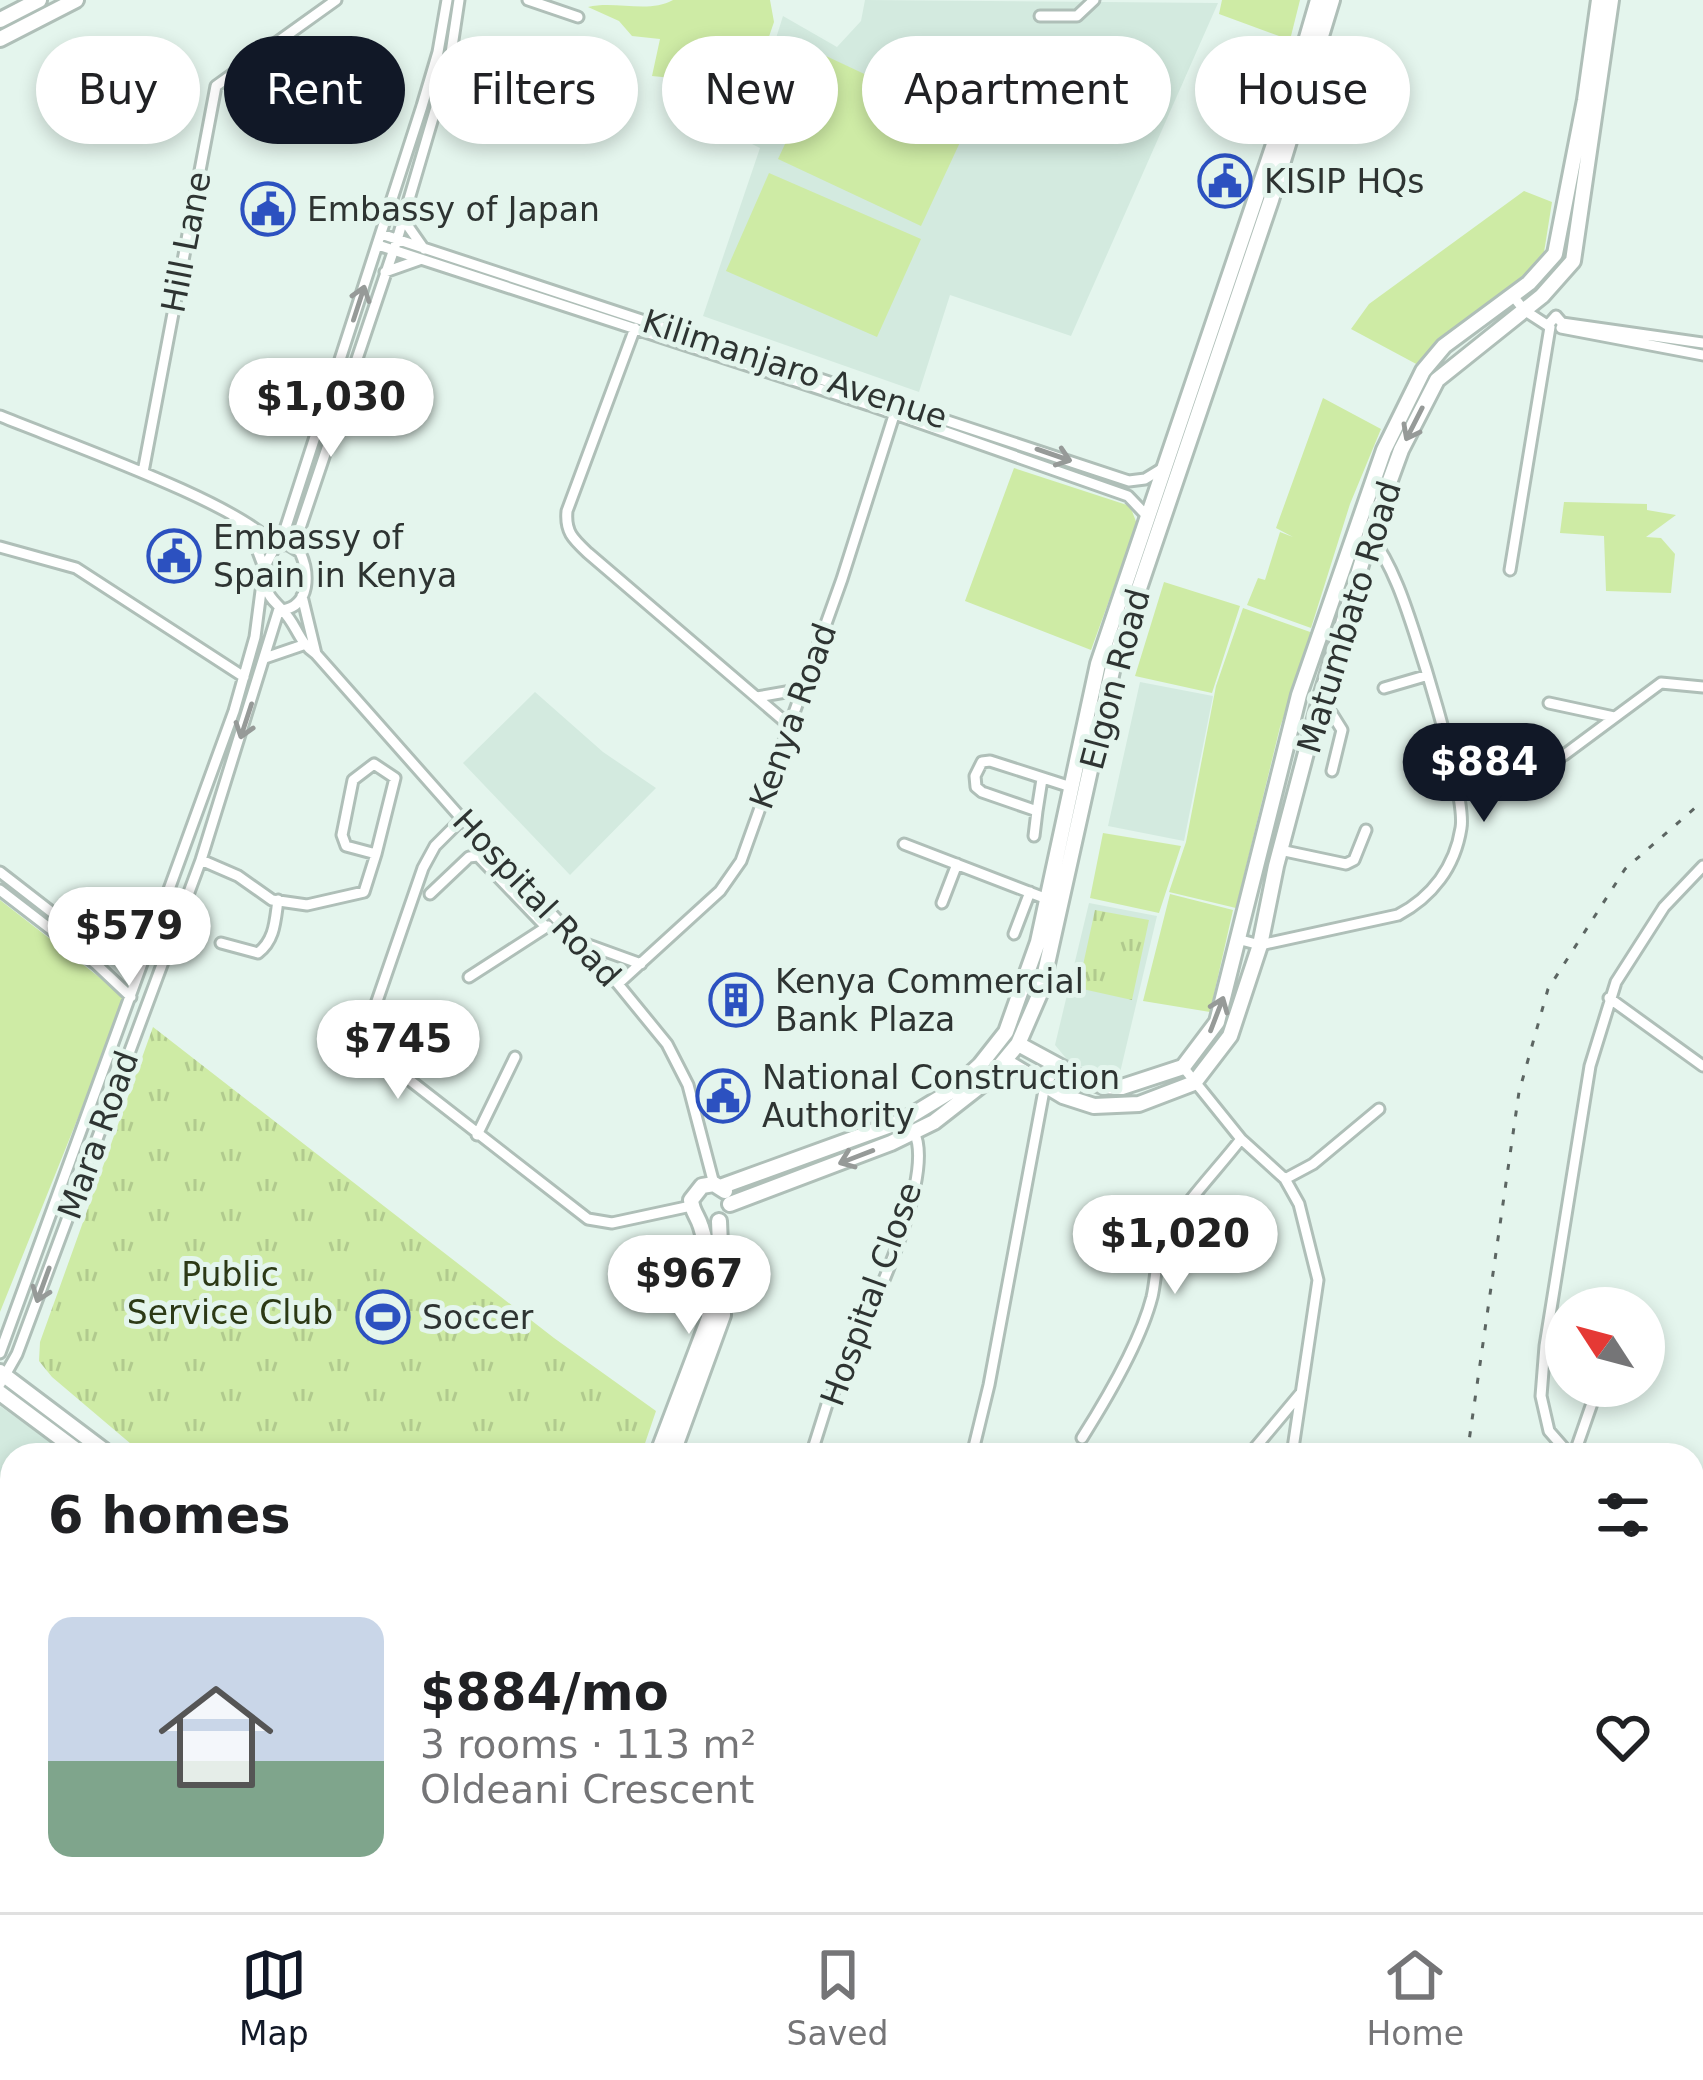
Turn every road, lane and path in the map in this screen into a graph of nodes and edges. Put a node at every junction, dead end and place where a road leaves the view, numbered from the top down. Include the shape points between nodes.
1 (39, 0) edge
2 (76, 0) edge
3 (336, 0) edge
4 (447, 0) edge
5 (459, 0) edge
6 (528, 0) edge
7 (1094, 0) edge
8 (1318, 0) edge
9 (1332, 0) edge
10 (1599, 0) edge
11 (1612, 0) edge
12 (578, 16) dead end
13 (1040, 16) dead end
14 (0, 20) edge
15 (0, 39) edge
16 (1580, 170) junction
17 (402, 219) junction
18 (380, 239) junction
19 (395, 245) junction
20 (422, 254) junction
21 (386, 272) junction
22 (1529, 283) junction
23 (1514, 296) junction
24 (1542, 296) junction
25 (1524, 310) junction
26 (636, 323) junction
27 (1555, 324) junction
28 (1703, 343) edge
29 (1703, 355) edge
30 (340, 360) junction
31 (355, 364) junction
32 (1423, 370) junction
33 (1437, 380) junction
34 (896, 409) junction
35 (0, 416) edge
36 (1163, 468) junction
37 (142, 472) junction
38 (231, 514) junction
39 (1147, 516) junction
40 (1370, 535) junction
41 (278, 546) junction
42 (294, 546) junction
43 (0, 547) edge
44 (264, 568) junction
45 (1510, 570) dead end
46 (264, 581) junction
47 (302, 596) junction
48 (281, 609) junction
49 (303, 646) junction
50 (316, 654) junction
51 (265, 658) junction
52 (244, 676) junction
53 (1425, 676) junction
54 (1703, 686) edge
55 (1384, 688) dead end
56 (803, 689) junction
57 (1299, 695) junction
58 (757, 697) junction
59 (1319, 703) junction
60 (1549, 703) dead end
61 (1614, 717) junction
62 (790, 726) junction
63 (1284, 753) junction
64 (1564, 755) dead end
65 (1305, 760) junction
66 (1332, 771) dead end
67 (1042, 779) junction
68 (1071, 787) junction
69 (1037, 811) junction
70 (462, 819) junction
71 (1366, 830) dead end
72 (1263, 835) junction
73 (1034, 836) dead end
74 (904, 844) dead end
75 (1282, 845) junction
76 (376, 854) junction
77 (201, 860) junction
78 (957, 865) junction
79 (1703, 866) edge
80 (0, 872) edge
81 (0, 890) edge
82 (1030, 892) junction
83 (430, 894) dead end
84 (1047, 899) junction
85 (278, 901) junction
86 (942, 903) dead end
87 (557, 919) junction
88 (546, 927) junction
89 (1014, 934) dead end
90 (1237, 939) junction
91 (578, 941) junction
92 (221, 943) dead end
93 (1260, 944) junction
94 (148, 956) junction
95 (641, 964) junction
96 (1229, 976) junction
97 (469, 977) dead end
98 (1249, 980) junction
99 (618, 984) junction
100 (131, 997) junction
101 (1609, 998) junction
102 (1018, 1044) junction
103 (514, 1057) dead end
104 (1005, 1061) junction
105 (1058, 1065) junction
106 (1703, 1066) edge
107 (1183, 1067) junction
108 (1194, 1083) junction
109 (1045, 1085) junction
110 (1379, 1109) dead end
111 (914, 1132) junction
112 (477, 1136) junction
113 (1241, 1139) junction
114 (1285, 1179) junction
115 (717, 1186) junction
116 (730, 1204) junction
117 (691, 1206) junction
118 (700, 1220) junction
119 (718, 1221) junction
120 (0, 1353) edge
121 (2, 1381) edge
122 (1300, 1394) junction
123 (1590, 1407) edge
124 (1082, 1438) dead end
125 (70, 1443) edge
126 (92, 1443) edge
127 (662, 1443) edge
128 (676, 1443) edge
129 (816, 1443) edge
130 (975, 1443) edge
131 (1259, 1443) edge
132 (1294, 1443) edge
133 (1560, 1443) edge
134 (1577, 1443) edge

1 - 14 street
2 - 15 street
3 - 37 street, Hill Lane via 216,86
4 - 18 street, Mara Road
5 - 17 street via 450,60
6 - 12 street
7 - 13 street via 1077,16
8 - 36 street, Elgon Road
9 - 102 street, Elgon Road via 1114,662 1041,991
10 - 16 street, Matumbato Road
11 - 16 street, Matumbato Road
16 - 22 street, Matumbato Road via 1555,254
16 - 24 street, Matumbato Road via 1573,261
17 - 19 street
17 - 20 street
18 - 19 street, Kilimanjaro Avenue
30 -> 18 street, Mara Road
19 - 20 street, Kilimanjaro Avenue
19 - 21 street
20 - 21 street
20 - 26 street, Kilimanjaro Avenue
21 - 31 street
22 - 23 street, Matumbato Road
22 - 24 street
23 - 25 street
23 - 32 street, Matumbato Road
24 - 25 street, Matumbato Road
24 - 27 street
25 - 27 street
25 - 33 street, Matumbato Road
26 - 34 street, Kilimanjaro Avenue
26 - 58 street via 574,493 569,535
27 - 28 street
27 - 29 street
27 - 45 street
30 - 31 street
30 - 41 street, Mara Road
31 - 42 street
32 - 33 street
32 - 57 street, Matumbato Road via 1384,451
33 -> 40 street, Matumbato Road
34 -> 36 street, Kilimanjaro Avenue via 1129,481
34 - 39 street, Kilimanjaro Avenue via 1128,496
34 - 56 street, Kenya Road
35 - 37 street
36 - 39 street, Elgon Road
37 - 38 street
38 - 41 street
38 - 44 street
39 - 68 street, Elgon Road via 1093,683
40 - 53 street via 1399,589
40 - 59 street, Matumbato Road
41 - 42 street
41 - 44 street, Mara Road
42 - 47 street via 307,576
43 - 52 street via 76,568
44 - 46 street, Mara Road
46 - 48 street, Mara Road
46 - 52 street, Mara Road
47 - 48 street
47 - 50 street
48 - 49 street
48 - 51 street, Mara Road
49 - 50 street, Hospital Road
49 - 51 street
50 - 70 street, Hospital Road
51 -> 77 street, Mara Road
52 - 94 street, Mara Road
53 - 55 street
53 - 93 street via 1462,813 1441,881 1398,915
54 - 61 street via 1661,682
56 - 58 street
56 - 62 street, Kenya Road
57 - 59 street
57 - 63 street, Matumbato Road
58 - 62 street
59 - 65 street, Matumbato Road
59 - 66 street via 1342,730
60 - 61 street
61 - 64 street
62 - 95 street, Kenya Road via 741,861
63 - 65 street
63 - 72 street, Matumbato Road
65 - 75 street, Matumbato Road
67 - 68 street
67 - 69 street
67 - 69 street via 990,760 975,776 982,792
68 - 84 street, Elgon Road
69 - 73 street
70 - 87 street, Hospital Road
70 - 112 street via 423,868 367,1037 376,1056
71 - 75 street via 1346,864
72 - 75 street
72 - 90 street, Matumbato Road
74 - 78 street
75 - 93 street, Matumbato Road
76 - 76 street via 346,846 342,835 353,780 374,764 395,778
76 - 85 street via 364,892 308,905
77 - 85 street
77 -> 121 street, Mara Road
78 - 82 street
78 - 86 street
79 - 101 street via 1664,907
80 - 94 street via 103,952
81 - 100 street
82 - 84 street
82 - 89 street
83 - 88 street via 478,856
84 - 115 street, Elgon Road via 1006,1032 953,1090 880,1130
85 - 92 street via 268,946 258,953
87 - 88 street
87 - 91 street, Hospital Road
88 - 97 street
90 - 93 street
90 - 96 street, Matumbato Road
91 - 95 street
91 - 99 street, Hospital Road
93 - 98 street, Matumbato Road
94 - 100 street, Mara Road
95 - 99 street, Kenya Road
96 - 98 street
107 -> 96 street, Matumbato Road via 1217,1022
98 - 108 street, Matumbato Road via 1230,1036
99 - 115 street, Hospital Road via 684,1072
100 - 120 street, Mara Road
101 - 106 street
101 - 133 street via 1589,1066 1542,1379 1542,1414
102 - 104 street, Elgon Road
102 - 105 street
103 - 112 street
104 - 109 street
104 - 111 street, Elgon Road via 963,1102
105 - 107 street via 1122,1087
105 - 109 street
107 - 108 street
108 - 109 street via 1139,1104 1094,1106
108 - 113 street
109 - 130 street
110 - 114 street
111 -> 116 street, Elgon Road
111 - 129 street, Hospital Close via 920,1154 907,1217
112 - 117 street via 588,1219 612,1223
113 - 114 street
113 - 124 street via 1167,1235 1148,1306
114 - 122 street via 1318,1280
115 - 116 street
115 - 117 street via 697,1189
116 - 119 street
117 - 118 street
118 - 119 street
118 - 127 street via 709,1318
119 - 128 street via 723,1316
121 - 125 street
121 - 126 street
122 - 131 street
122 - 132 street
123 - 134 street

